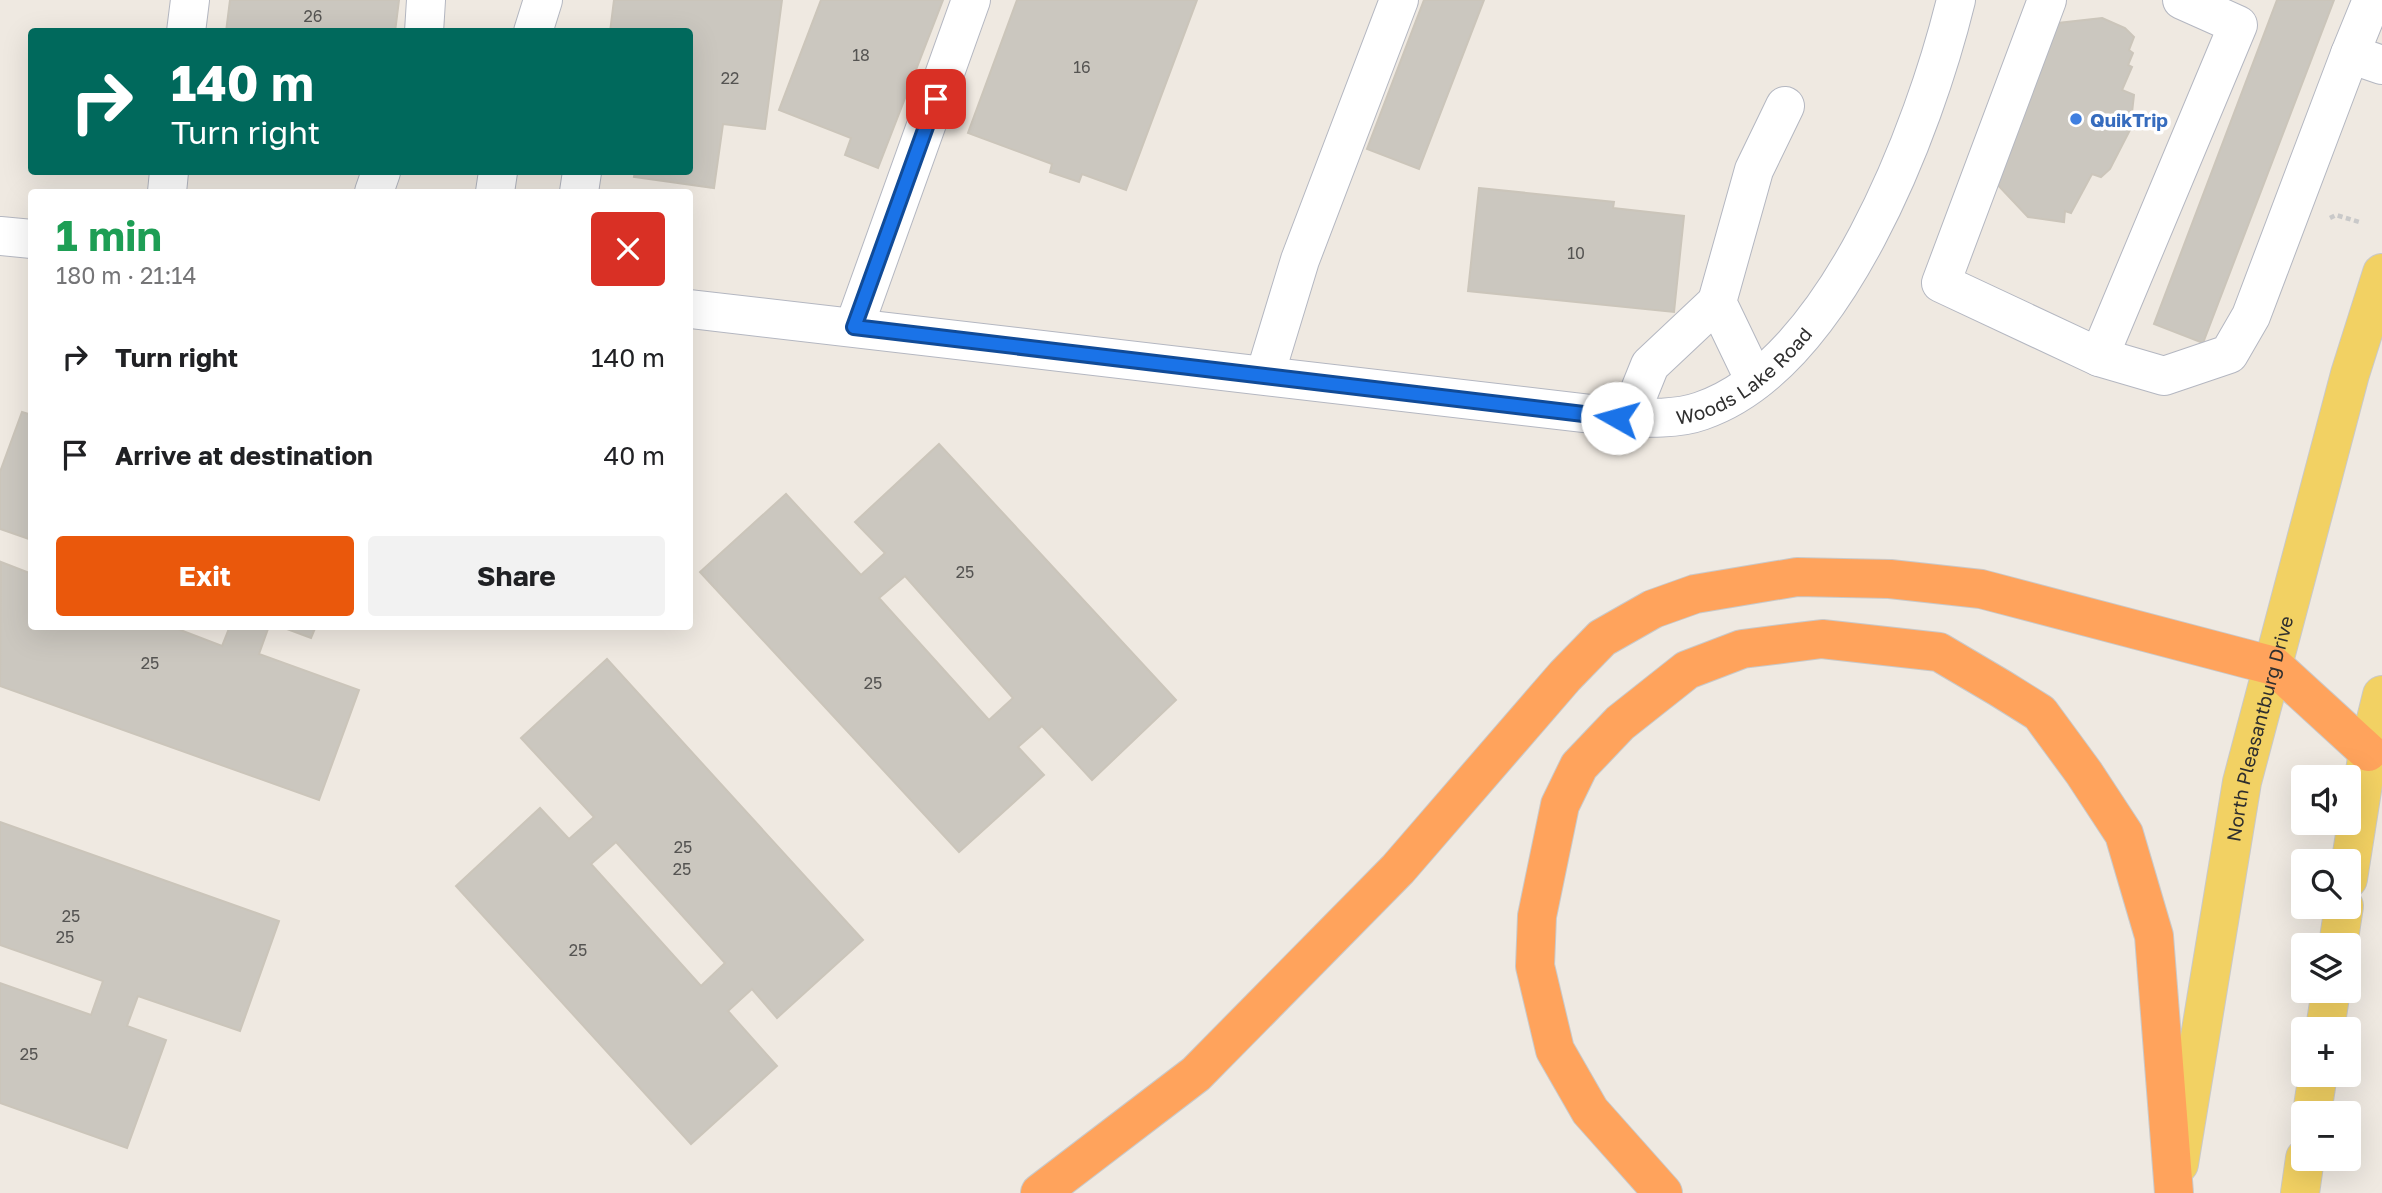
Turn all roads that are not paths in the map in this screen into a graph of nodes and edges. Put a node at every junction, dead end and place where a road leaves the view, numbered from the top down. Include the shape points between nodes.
1 (190, 0) edge
2 (543, 0) edge
3 (971, 0) edge
4 (1399, 0) edge
5 (1956, 0) edge
6 (2047, 0) edge
7 (2182, 0) edge
8 (2372, 0) edge
9 (2244, 13) edge
10 (186, 28) edge
11 (534, 28) edge
12 (2366, 60) edge
13 (1785, 106) dead end
14 (0, 236) edge
15 (28, 239) edge
16 (2382, 273) edge
17 (1717, 302) junction
18 (693, 309) edge
19 (854, 327) junction
20 (2099, 357) junction
21 (1265, 375) junction
22 (1755, 381) junction
23 (1629, 418) junction
24 (2274, 666) junction
25 (2382, 695) edge
26 (2368, 752) junction
27 (2353, 849) edge
28 (2303, 1171) edge
29 (1040, 1193) edge
30 (1663, 1193) edge
31 (2174, 1193) edge
32 (2300, 1193) edge

1 - 10 street
2 - 11 street
3 - 19 street
4 - 21 street via 1300,260
5 - 22 street, Woods Lake Road via 1911,145 1877,217 1805,331
6 - 20 street via 1941,284
7 - 9 street
8 - 12 street
9 - 20 street
12 - 20 street via 2251,316 2229,354 2164,376
13 - 17 street via 1754,170
14 - 15 street
16 - 24 main road, North Pleasantburg Drive via 2350,374
17 - 22 street
17 - 23 street via 1650,365
18 - 19 street, Woods Lake Road
19 - 21 street, Woods Lake Road
21 - 23 street, Woods Lake Road
22 - 23 street, Woods Lake Road via 1699,412
24 - 26 highway
24 - 29 highway via 1981,589 1890,579 1797,577 1695,594 1653,609 1602,638 1398,869 1196,1074
24 - 31 main road, North Pleasantburg Drive via 2242,782
25 - 26 main road
26 - 27 main road
28 - 32 main road
30 - 31 highway via 1590,1111 1555,1050 1535,966 1537,916 1560,805 1579,766 1620,723 1687,670 1742,649 1822,639 1939,652 2020,700 2040,713 2124,834 2154,936

